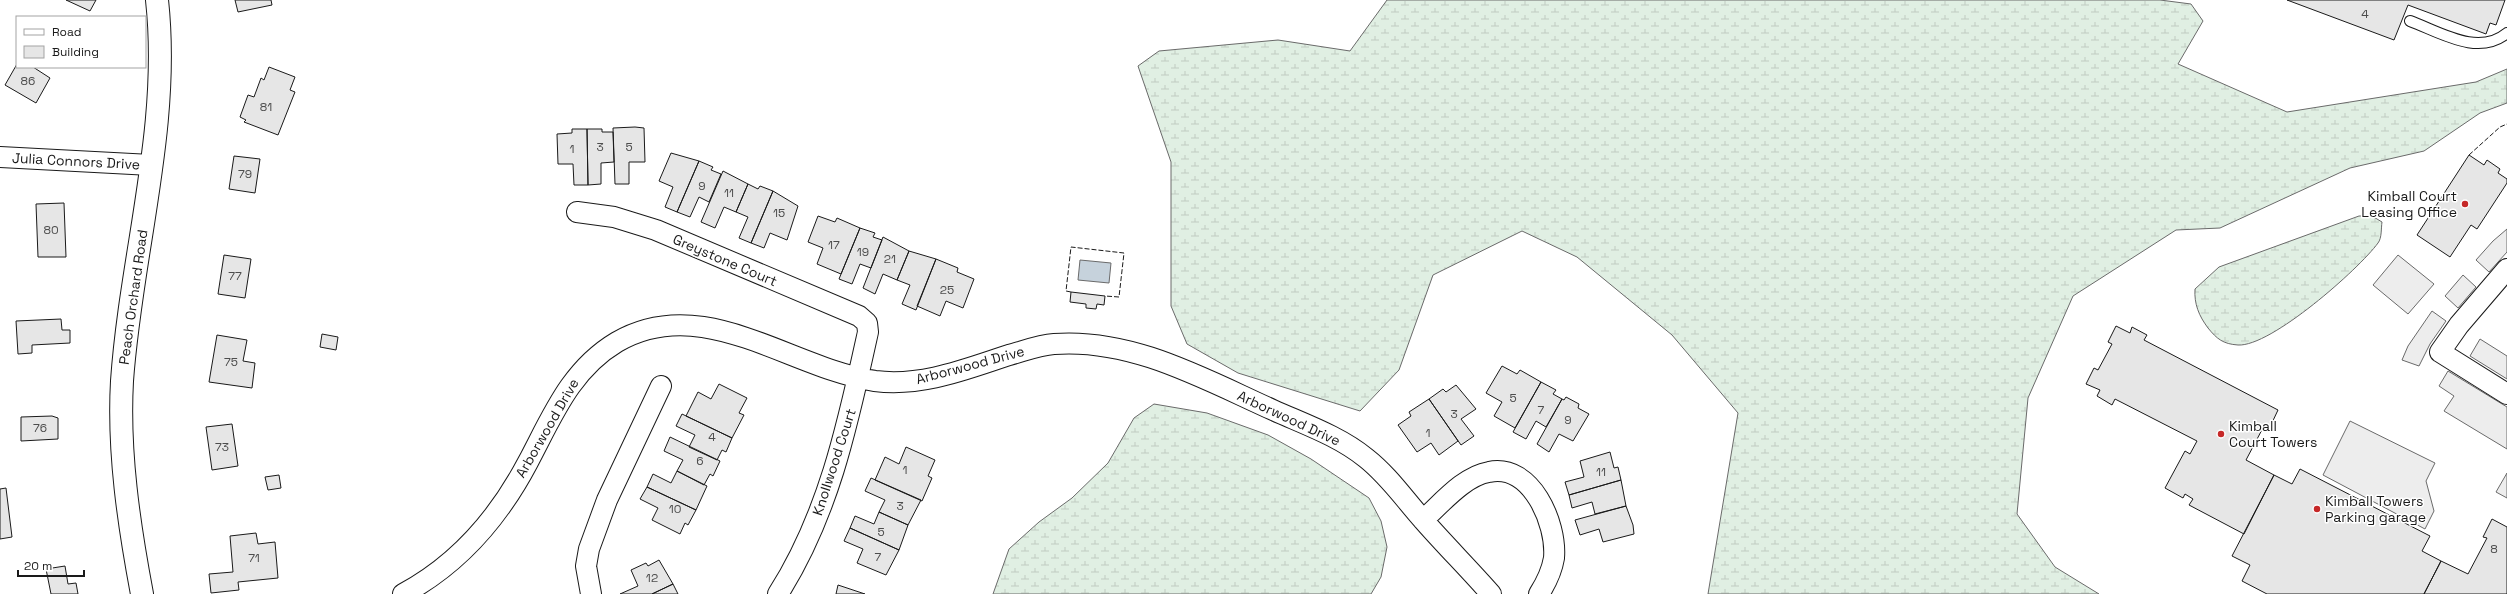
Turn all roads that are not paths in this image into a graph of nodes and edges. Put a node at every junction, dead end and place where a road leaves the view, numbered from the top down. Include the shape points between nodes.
1 (157, 0) edge
2 (2410, 21) dead end
3 (2507, 33) edge
4 (0, 157) edge
5 (151, 165) junction
6 (577, 212) dead end
7 (2507, 269) edge
8 (867, 323) joint
9 (858, 378) junction
10 (661, 386) dead end
11 (2507, 394) edge
12 (1423, 520) junction
13 (142, 594) edge
14 (403, 594) edge
15 (591, 594) edge
16 (778, 594) edge
17 (1491, 594) edge
18 (1539, 594) edge

1 - 5 street, Peach Orchard Road via 161,61 159,106
2 - 3 lane via 2472,44 2487,43
4 - 5 street, Julia Connors Drive
5 - 13 street, Peach Orchard Road via 125,348 121,410 125,477
6 - 8 street, Greystone Court via 607,216 656,230 859,316
7 - 11 street via 2459,325 2440,352
8 - 9 street, Knollwood Court via 868,332
9 - 12 street, Arborwood Drive via 897,383 924,380 1053,344 1085,344 1135,353 1183,370 1346,444 1376,466
9 - 14 street, Arborwood Drive via 703,325 664,326 626,337 593,359 570,384 527,465 484,529 449,565
9 - 16 street, Knollwood Court via 847,430 826,495 807,542
10 - 15 street via 607,500 589,549 586,566
12 - 17 street, Arborwood Drive
12 - 18 street via 1478,476 1495,471 1514,475 1537,497 1552,530 1553,562

